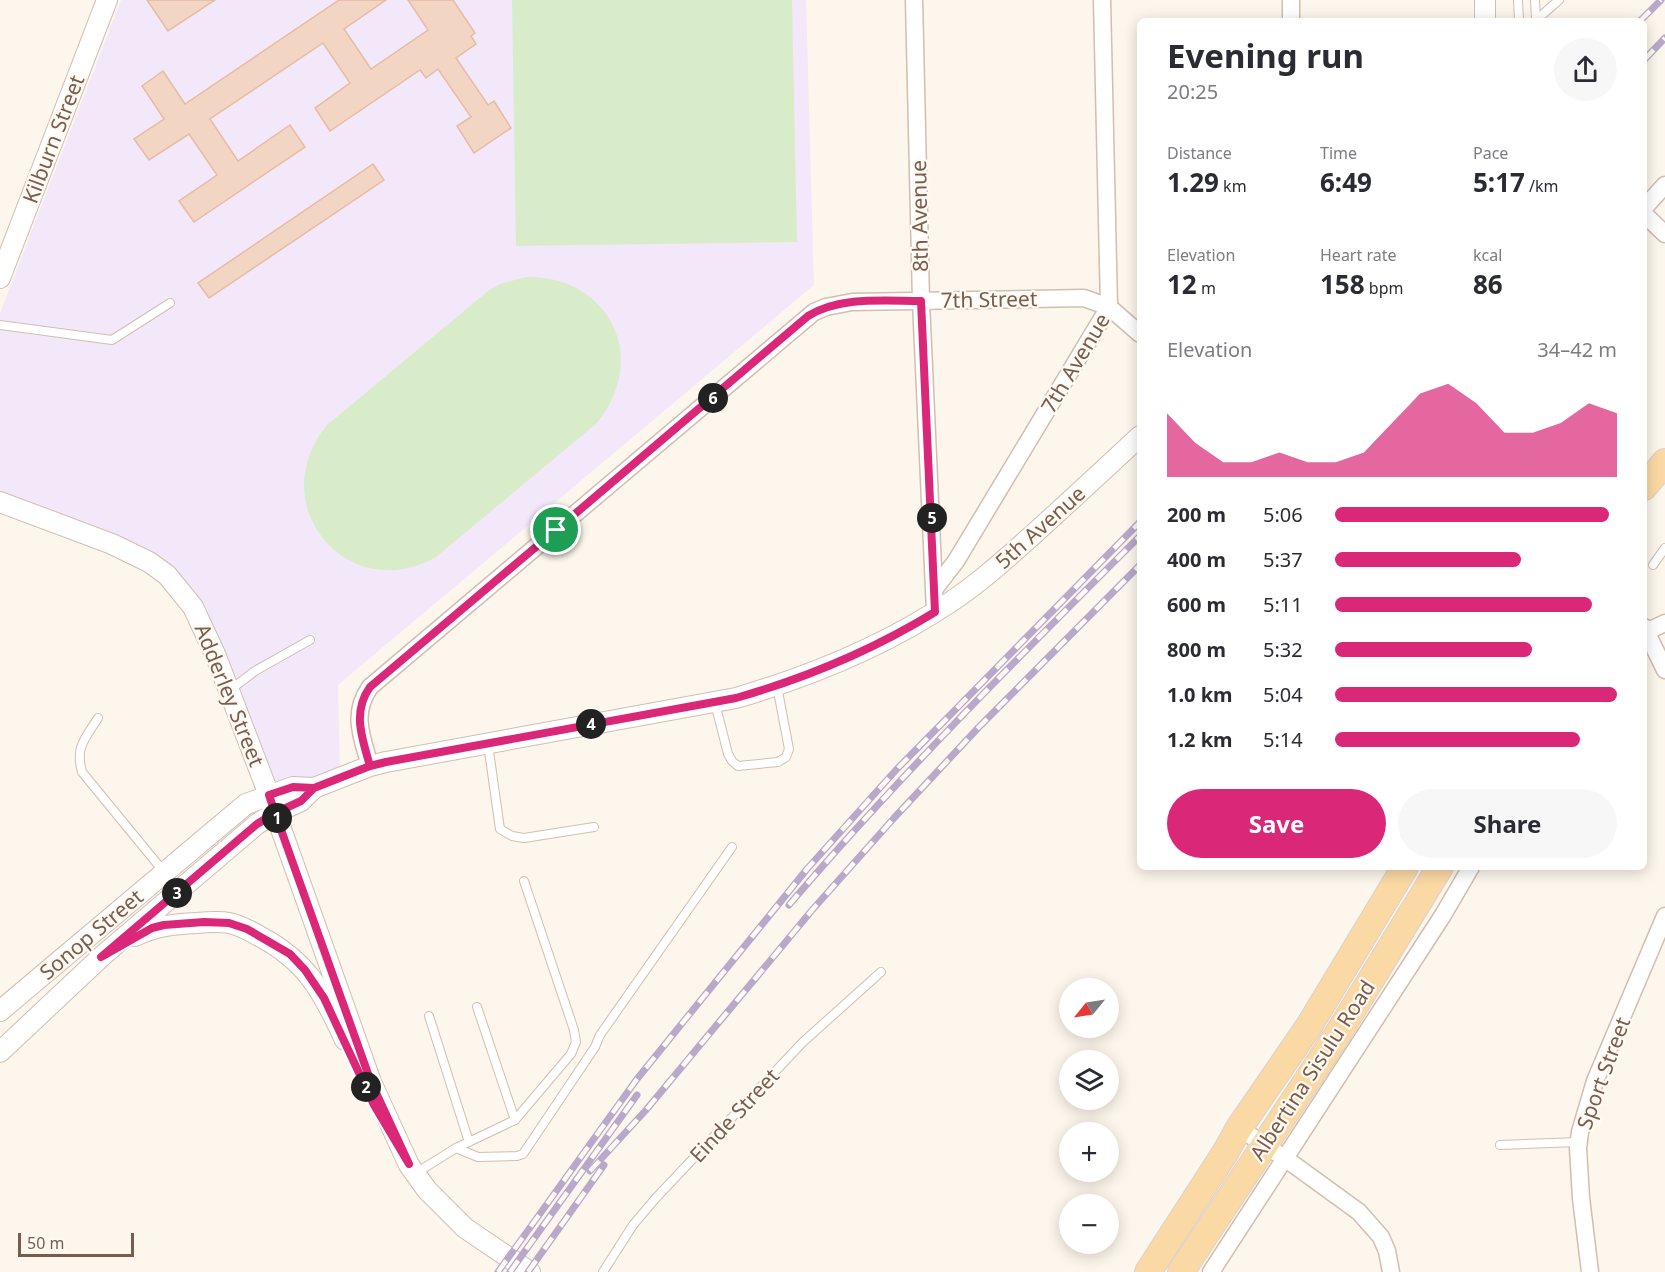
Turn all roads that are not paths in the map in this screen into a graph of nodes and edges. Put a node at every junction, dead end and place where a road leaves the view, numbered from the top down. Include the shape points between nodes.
1 (106, 0) edge
2 (914, 0) edge
3 (1102, 0) edge
4 (1291, 0) edge
5 (1485, 0) edge
6 (1518, 0) edge
7 (1535, 0) edge
8 (1555, 2) edge
9 (1291, 18) edge
10 (1485, 18) edge
11 (1519, 18) edge
12 (1535, 18) edge
13 (1537, 18) edge
14 (1665, 185) edge
15 (1647, 205) edge
16 (1647, 217) edge
17 (1665, 234) edge
18 (0, 278) edge
19 (921, 301) junction
20 (170, 303) dead end
21 (1109, 307) junction
22 (0, 325) edge
23 (1137, 331) edge
24 (1137, 439) edge
25 (1665, 462) edge
26 (1647, 483) edge
27 (0, 502) edge
28 (1665, 548) edge
29 (1653, 565) dead end
30 (936, 587) junction
31 (935, 612) junction
32 (1665, 622) edge
33 (1647, 630) edge
34 (1647, 635) edge
35 (310, 640) dead end
36 (1665, 670) edge
37 (777, 686) junction
38 (229, 691) junction
39 (715, 702) junction
40 (98, 717) dead end
41 (488, 743) junction
42 (370, 766) junction
43 (272, 804) junction
44 (594, 827) dead end
45 (732, 847) dead end
46 (1403, 870) edge
47 (1438, 870) edge
48 (1469, 870) edge
49 (165, 872) junction
50 (524, 881) dead end
51 (1665, 916) edge
52 (101, 957) junction
53 (881, 972) dead end
54 (477, 1007) dead end
55 (0, 1011) edge
56 (429, 1016) dead end
57 (2, 1048) edge
58 (515, 1120) junction
59 (1239, 1128) junction
60 (469, 1142) junction
61 (1578, 1142) junction
62 (1264, 1144) junction
63 (1500, 1145) dead end
64 (456, 1148) junction
65 (1286, 1159) junction
66 (412, 1169) junction
67 (530, 1272) edge
68 (603, 1272) edge
69 (1148, 1272) edge
70 (1181, 1272) edge
71 (1211, 1272) edge
72 (1391, 1272) edge
73 (1590, 1272) edge

1 - 18 street, Kilburn Street
2 - 19 street, 8th Avenue
3 - 21 street, 7th Avenue
4 - 9 street
5 - 10 street
6 - 11 lane
7 - 12 lane
8 - 13 lane
14 - 15 street
16 - 17 street
19 - 21 street, 7th Street via 1084,297
19 - 30 street, 8th Avenue
19 - 42 street, 7th Street via 852,302 826,307 808,316 370,687 359,713
20 - 22 lane via 112,340
21 - 23 street, 7th Street
21 - 30 street, 7th Avenue via 956,561
24 - 31 street, 5th Avenue via 991,572
25 - 26 main road
27 - 38 street, Adderley Street via 112,544 166,575 194,607
28 - 29 lane
30 - 31 street, 8th Avenue
31 - 37 street, 5th Avenue via 836,663
32 - 33 street
34 - 36 street
35 - 38 lane via 255,671
37 - 39 street, 5th Avenue
37 - 39 lane via 789,749 786,758 778,762 738,766 732,761
38 - 43 street, Adderley Street
39 - 41 street, 5th Avenue
40 - 49 lane via 80,746 82,772
41 - 42 street, 5th Avenue
41 - 44 lane via 500,828 524,838
42 - 43 street, 5th Avenue via 314,788 301,801
43 - 49 street, Sonop Street via 246,804
43 - 52 street, Sonop Street via 257,824
43 - 66 street, Adderley Street via 371,1082
45 - 64 lane via 600,1035 523,1154 478,1157
46 - 59 main road, Albertina Sisulu Road via 1308,1026
47 - 62 main road, Albertina Sisulu Road via 1337,1035
48 - 65 street
49 - 55 street, Sonop Street
50 - 58 lane via 576,1042 571,1054
51 - 61 street, Sport Street via 1595,1081
52 - 57 street, Sonop Street
52 - 66 street via 152,928 204,922 229,923 247,929 290,954 324,998 374,1105
53 - 68 lane, Einde Street via 803,1042 655,1199
54 - 58 lane
56 - 60 lane
58 - 60 lane
59 - 62 street
59 - 69 main road, Albertina Sisulu Road
60 - 64 lane
61 - 63 lane
61 - 73 street, Sport Street
62 - 65 street
62 - 70 main road, Albertina Sisulu Road
64 - 66 lane
65 - 71 street
65 - 72 street via 1366,1218 1384,1244
66 - 67 street, Adderley Street via 465,1228

